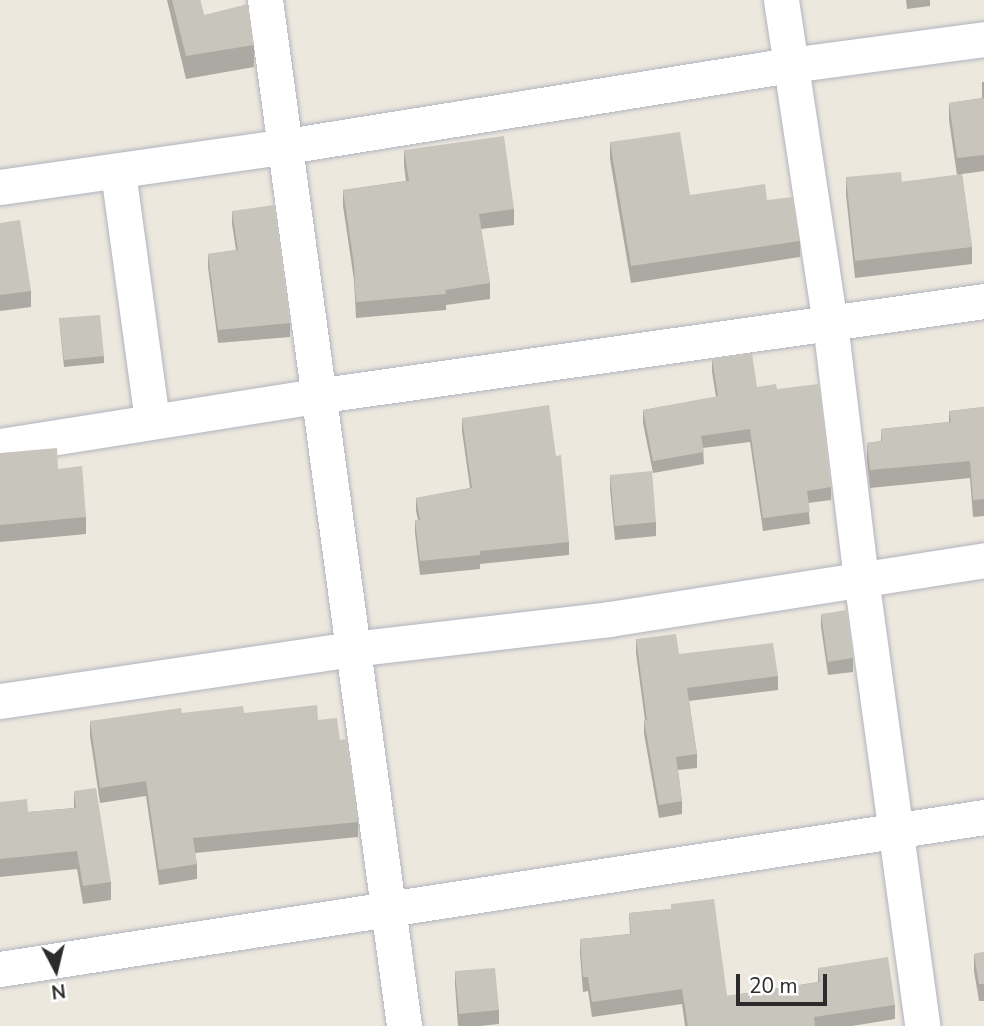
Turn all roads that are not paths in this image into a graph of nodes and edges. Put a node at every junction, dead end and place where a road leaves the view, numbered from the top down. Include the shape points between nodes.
1 (265, 0) edge
2 (781, 0) edge
3 (984, 39) edge
4 (790, 65) junction
5 (287, 146) junction
6 (118, 172) junction
7 (0, 187) edge
8 (984, 301) edge
9 (830, 323) junction
10 (316, 396) junction
11 (152, 421) junction
12 (0, 446) edge
13 (984, 560) edge
14 (861, 578) junction
15 (351, 649) junction
16 (0, 701) edge
17 (984, 817) edge
18 (894, 831) junction
19 (388, 911) junction
20 (0, 969) edge
21 (404, 1026) edge
22 (922, 1026) edge

1 - 5 street
2 - 4 street
3 - 4 street
4 - 5 street
4 - 9 street
5 - 6 street
5 - 10 street
6 - 7 street
6 - 11 street
8 - 9 street
9 - 10 street
9 - 14 street
10 - 11 street
10 - 15 street
11 - 12 street
13 - 14 street
14 - 15 street via 609,619
14 - 18 street
15 - 16 street
15 - 19 street
17 - 18 street
18 - 19 street
18 - 22 street
19 - 20 street
19 - 21 street

